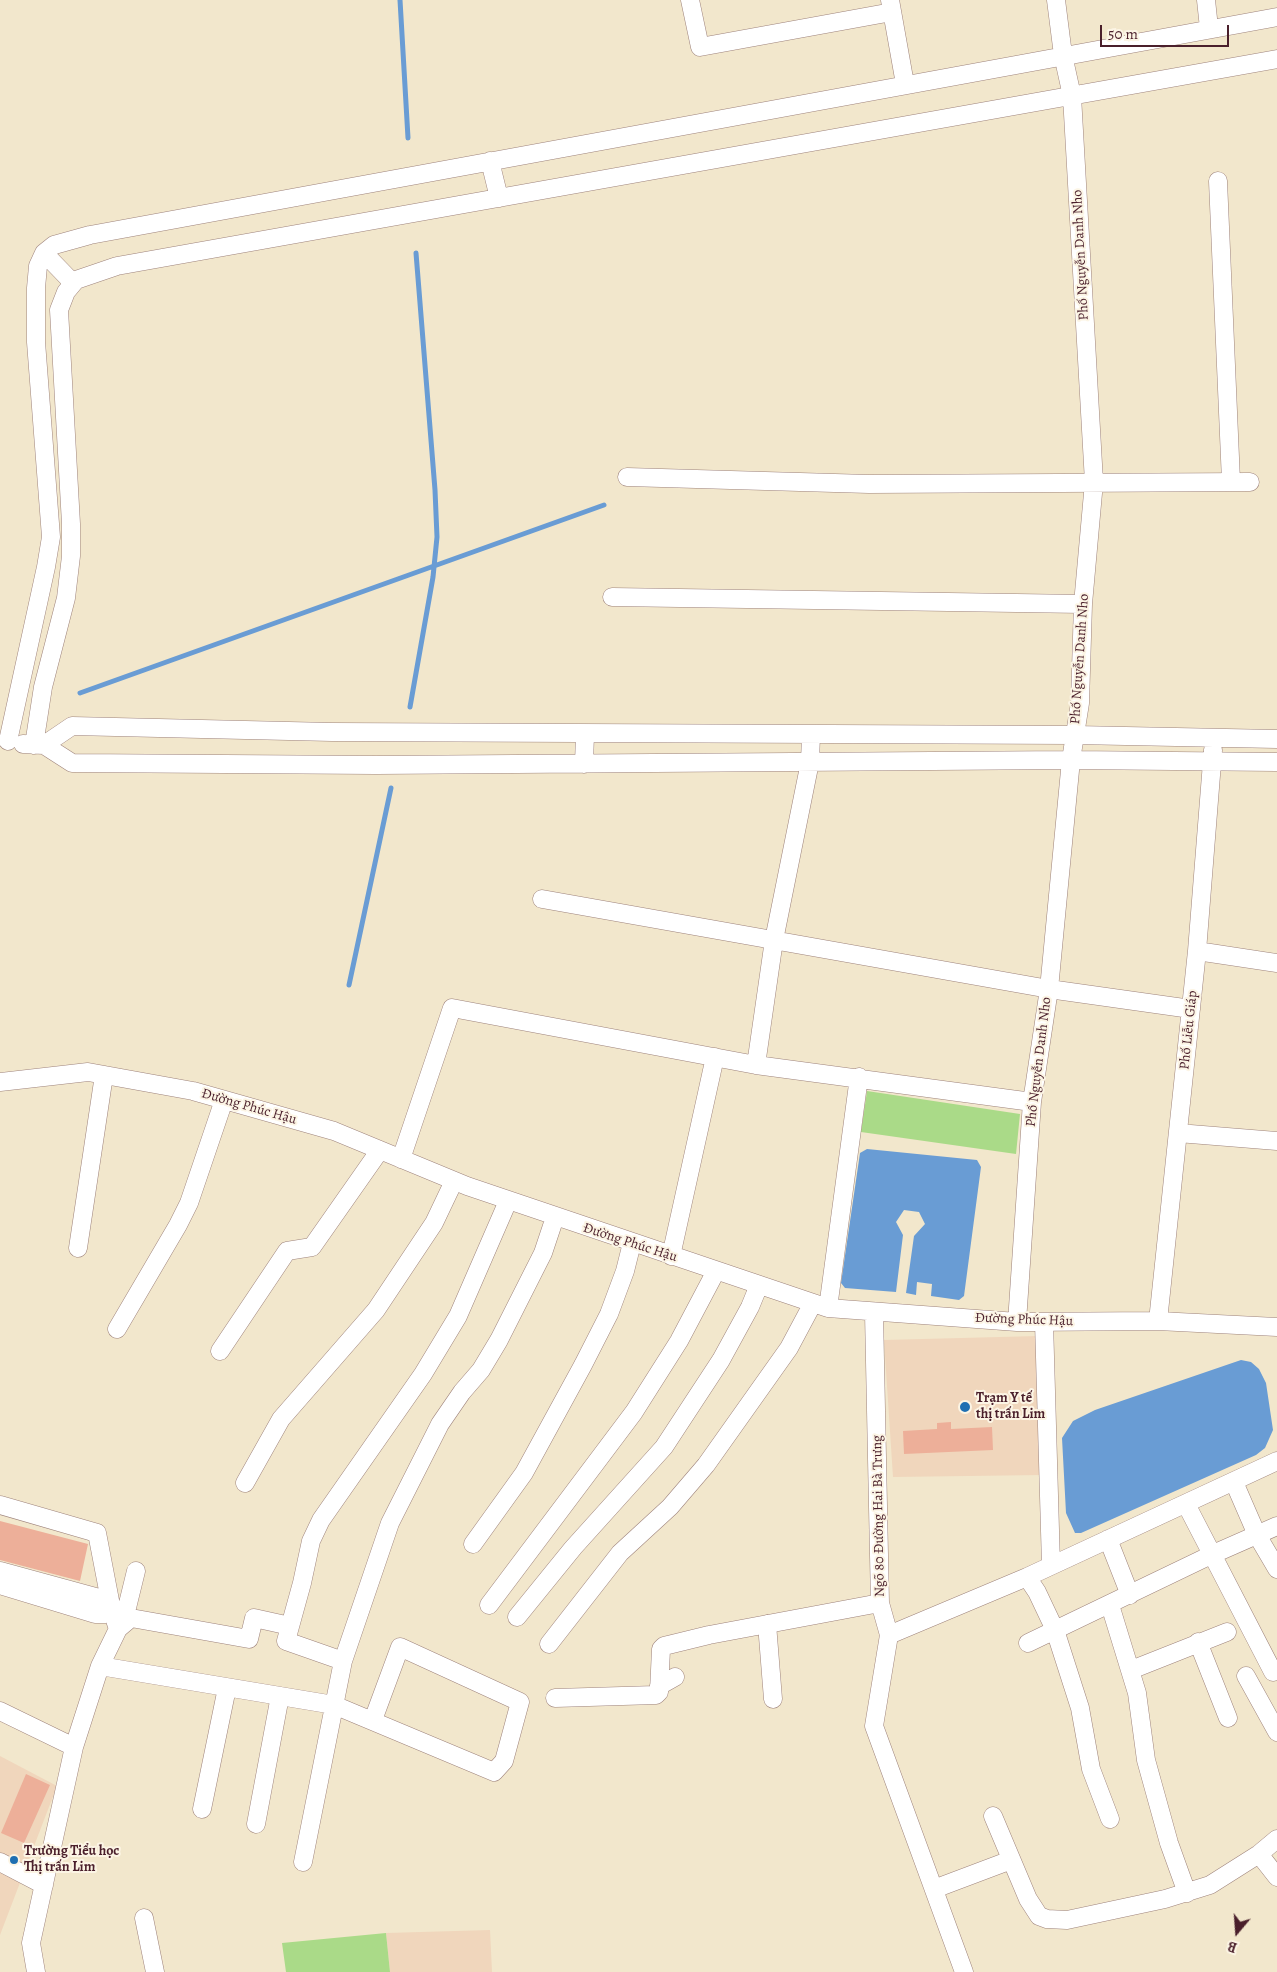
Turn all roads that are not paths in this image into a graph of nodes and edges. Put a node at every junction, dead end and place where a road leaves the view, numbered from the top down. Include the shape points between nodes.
1 (690, 0) edge
2 (1056, 0) edge
3 (1206, 0) edge
4 (891, 6) edge
5 (1277, 17) edge
6 (1210, 28) junction
7 (1063, 56) junction
8 (1277, 59) edge
9 (905, 84) junction
10 (1072, 96) junction
11 (490, 161) junction
12 (1218, 181) dead end
13 (499, 198) junction
14 (44, 253) junction
15 (73, 284) junction
16 (627, 477) dead end
17 (1231, 481) junction
18 (1094, 482) junction
19 (1250, 482) dead end
20 (612, 597) dead end
21 (1083, 604) junction
22 (585, 734) junction
23 (811, 735) junction
24 (1075, 735) junction
25 (1214, 738) junction
26 (1277, 739) edge
27 (4, 741) edge
28 (39, 745) junction
29 (1071, 760) junction
30 (1213, 761) junction
31 (810, 762) junction
32 (1277, 762) edge
33 (584, 764) junction
34 (542, 899) dead end
35 (774, 940) junction
36 (1197, 951) junction
37 (1277, 963) edge
38 (1049, 989) junction
39 (1191, 1009) junction
40 (715, 1057) junction
41 (756, 1065) junction
42 (104, 1076) junction
43 (859, 1077) junction
44 (0, 1082) edge
45 (224, 1100) junction
46 (1032, 1102) junction
47 (1178, 1133) junction
48 (1277, 1141) edge
49 (380, 1150) junction
50 (401, 1159) junction
51 (454, 1181) junction
52 (508, 1201) junction
53 (555, 1218) junction
54 (632, 1243) junction
55 (78, 1248) dead end
56 (671, 1256) junction
57 (716, 1271) junction
58 (759, 1285) junction
59 (821, 1306) junction
60 (874, 1313) junction
61 (1158, 1321) junction
62 (1017, 1322) junction
63 (1044, 1322) junction
64 (1277, 1327) edge
65 (117, 1329) dead end
66 (220, 1351) dead end
67 (1277, 1461) edge
68 (1234, 1482) junction
69 (245, 1484) dead end
70 (1186, 1504) junction
71 (0, 1505) edge
72 (1277, 1526) edge
73 (1257, 1534) junction
74 (1108, 1539) junction
75 (473, 1544) dead end
76 (1211, 1554) junction
77 (1051, 1565) junction
78 (1277, 1568) edge
79 (0, 1571) edge
80 (136, 1571) dead end
81 (1026, 1577) junction
82 (0, 1585) edge
83 (1130, 1595) junction
84 (880, 1603) junction
85 (488, 1605) dead end
86 (1110, 1605) junction
87 (111, 1606) junction
88 (517, 1618) dead end
89 (767, 1624) junction
90 (121, 1626) junction
91 (290, 1626) junction
92 (1055, 1630) junction
93 (1226, 1632) dead end
94 (889, 1634) junction
95 (1198, 1642) junction
96 (1028, 1643) dead end
97 (549, 1644) dead end
98 (342, 1661) junction
99 (100, 1666) junction
100 (1131, 1670) junction
101 (1272, 1672) dead end
102 (1246, 1676) dead end
103 (675, 1677) dead end
104 (659, 1686) junction
105 (227, 1688) junction
106 (280, 1696) junction
107 (555, 1698) dead end
108 (773, 1700) dead end
109 (334, 1705) junction
110 (0, 1711) edge
111 (1228, 1718) dead end
112 (373, 1720) junction
113 (1277, 1732) edge
114 (74, 1747) junction
115 (202, 1809) dead end
116 (993, 1816) dead end
117 (1110, 1819) dead end
118 (256, 1824) dead end
119 (1277, 1839) edge
120 (1259, 1854) junction
121 (1011, 1860) junction
122 (0, 1862) edge
123 (303, 1862) dead end
124 (1277, 1877) edge
125 (44, 1885) junction
126 (934, 1889) junction
127 (1187, 1893) junction
128 (144, 1918) dead end
129 (36, 1972) edge
130 (155, 1972) edge
131 (964, 1972) edge

1 - 4 street via 700,47
2 - 7 street, Phố Nguyễn Danh Nho
3 - 6 street
4 - 9 street
5 - 6 street
6 - 7 street
7 - 9 street
7 - 10 street, Phố Nguyễn Danh Nho
8 - 10 street
9 - 11 street
10 - 13 street
10 - 18 street, Phố Nguyễn Danh Nho
11 - 13 street
11 - 14 street via 90,235 60,242
12 - 17 street
13 - 15 street via 118,266 76,280
14 - 15 street
14 - 27 street via 38,266 36,288 36,342 51,537
15 - 28 street via 59,310 71,556 66,598 43,687
16 - 18 street via 869,484
17 - 18 street
17 - 19 street
18 - 21 street, Phố Nguyễn Danh Nho
20 - 21 street
21 - 24 street, Phố Nguyễn Danh Nho via 1080,703
22 - 23 street
22 - 28 street via 72,726
22 - 33 street
23 - 24 street
23 - 31 street
24 - 25 street
24 - 29 street, Phố Nguyễn Danh Nho
25 - 26 street
25 - 30 street, Phố Liễu Giáp
27 - 28 street
28 - 33 street via 72,763
29 - 30 street
29 - 31 street
29 - 38 street, Phố Nguyễn Danh Nho
30 - 32 street
30 - 36 street, Phố Liễu Giáp
31 - 33 street
31 - 35 street
34 - 35 street
35 - 38 street
35 - 41 street
36 - 37 street
36 - 39 street, Phố Liễu Giáp
38 - 39 street
38 - 46 street, Phố Nguyễn Danh Nho
39 - 47 street, Phố Liễu Giáp
40 - 41 street
40 - 50 street via 452,1008
40 - 56 street
41 - 43 street
42 - 44 street, Đường Phúc Hậu via 88,1072
42 - 45 street, Đường Phúc Hậu via 193,1091
42 - 55 street
43 - 46 street
43 - 59 street
45 - 49 street, Đường Phúc Hậu via 334,1132
45 - 65 street via 189,1203
46 - 62 street, Phố Nguyễn Danh Nho
47 - 48 street
47 - 61 street, Phố Liễu Giáp
49 - 50 street, Đường Phúc Hậu
49 - 66 street via 312,1247 287,1251
50 - 51 street, Đường Phúc Hậu
51 - 52 street, Đường Phúc Hậu
51 - 69 street via 434,1223 376,1310 281,1419
52 - 53 street, Đường Phúc Hậu
52 - 91 street via 458,1316 428,1366 315,1530
53 - 54 street, Đường Phúc Hậu
53 - 98 street via 543,1253 503,1332 481,1370 440,1424 390,1523
54 - 56 street, Đường Phúc Hậu
54 - 75 street via 608,1314 583,1365 524,1473
56 - 57 street, Đường Phúc Hậu
57 - 58 street, Đường Phúc Hậu
57 - 85 street via 634,1412
58 - 59 street, Đường Phúc Hậu
58 - 88 street via 721,1360 664,1447 573,1548
59 - 60 street, Đường Phúc Hậu
59 - 97 street via 706,1465 670,1507 620,1553
60 - 62 street, Đường Phúc Hậu
60 - 84 street, Ngõ 80 Đường Hai Bà Trưng
61 - 63 street, Đường Phúc Hậu
61 - 64 street, Đường Phúc Hậu
62 - 63 street, Đường Phúc Hậu
63 - 77 street
67 - 68 street
68 - 70 street
68 - 73 street
70 - 74 street
70 - 76 street
71 - 87 street via 97,1534
72 - 73 street
73 - 76 street
73 - 78 street
74 - 77 street
74 - 83 street
76 - 83 street
76 - 101 street
77 - 81 street
79 - 87 street
80 - 90 street
81 - 92 street
81 - 94 street
82 - 87 street via 96,1614 104,1614
83 - 86 street
84 - 89 street
84 - 94 street, Ngõ 80 Đường Hai Bà Trưng
86 - 92 street
86 - 100 street
87 - 90 street
89 - 104 street via 662,1647
89 - 108 street
90 - 91 street via 131,1618 249,1639 254,1618
90 - 99 street
91 - 98 street via 286,1640
92 - 96 street
92 - 117 street via 1080,1708 1090,1769
93 - 95 street
94 - 126 street, Ngõ 80 Đường Hai Bà Trưng via 874,1726
95 - 100 street
95 - 111 street
98 - 109 street
99 - 105 street
99 - 114 street
100 - 127 street via 1146,1760 1169,1844
102 - 113 street
103 - 104 street
104 - 107 street via 656,1695
105 - 106 street
105 - 115 street
106 - 109 street
106 - 118 street
109 - 112 street
109 - 123 street
110 - 114 street
112 - 112 street via 400,1647 520,1702 504,1761 494,1772
114 - 125 street
116 - 121 street
119 - 120 street
120 - 124 street
120 - 127 street via 1210,1886
121 - 126 street
121 - 127 street via 1028,1899 1039,1916 1047,1919 1068,1920
122 - 125 street
125 - 129 street via 31,1943
126 - 131 street, Ngõ 80 Đường Hai Bà Trưng
128 - 130 street

